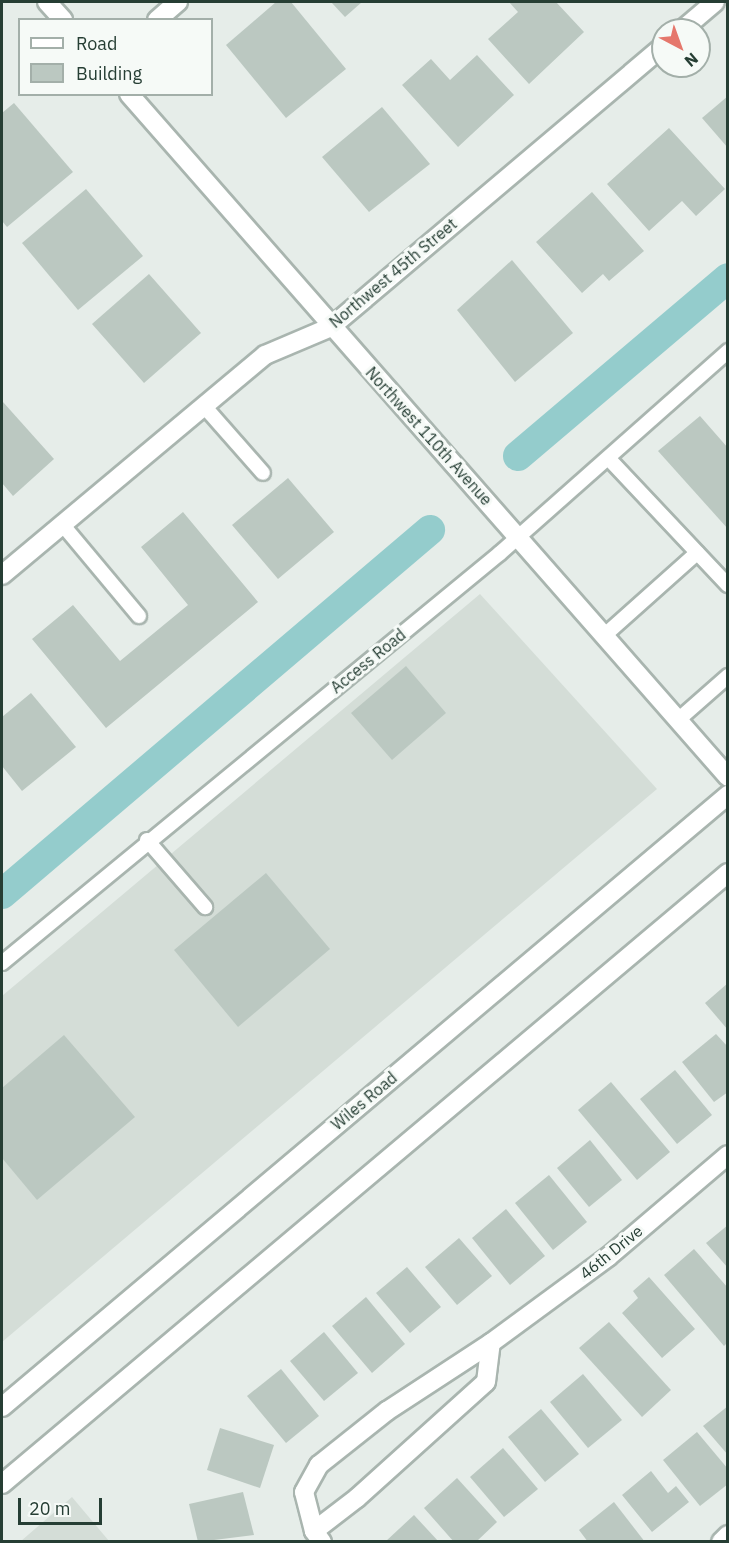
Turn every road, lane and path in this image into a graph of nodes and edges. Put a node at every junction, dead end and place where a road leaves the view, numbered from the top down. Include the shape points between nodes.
1 (47, 2) edge
2 (178, 2) edge
3 (715, 2) edge
4 (61, 18) edge
5 (159, 18) edge
6 (696, 18) edge
7 (651, 56) edge
8 (131, 96) edge
9 (331, 327) junction
10 (723, 355) edge
11 (728, 370) edge
12 (204, 406) junction
13 (610, 460) junction
14 (263, 473) dead end
15 (62, 524) junction
16 (518, 536) junction
17 (697, 553) junction
18 (2, 575) edge
19 (728, 585) edge
20 (140, 616) dead end
21 (606, 634) junction
22 (728, 676) edge
23 (678, 720) junction
24 (728, 777) edge
25 (728, 795) edge
26 (147, 840) junction
27 (728, 873) edge
28 (205, 907) dead end
29 (2, 963) edge
30 (728, 1155) edge
31 (491, 1343) junction
32 (2, 1407) edge
33 (2, 1484) edge
34 (318, 1536) edge
35 (728, 1536) edge
36 (721, 1542) edge

1 - 4 street
2 - 5 street
3 - 6 street
7 - 9 street, Northwest 45th Street
8 - 9 street, Northwest 110th Avenue
9 - 12 street, Northwest 45th Street via 265,356
9 - 16 street, Northwest 110th Avenue
10 - 11 lane
10 - 13 lane, Access Road
12 - 14 lane
12 - 15 street, Northwest 45th Street
13 - 16 lane, Access Road
13 - 17 lane
15 - 18 street, Northwest 45th Street
15 - 20 lane
16 - 21 street, Northwest 110th Avenue
16 - 26 lane, Access Road
17 - 19 lane
17 - 21 lane
21 - 23 street, Northwest 110th Avenue
22 - 23 lane
23 - 24 street, Northwest 110th Avenue
25 - 32 street, Wiles Road
26 - 28 lane
26 - 29 lane, Access Road
27 - 33 street
30 - 31 street, 46th Drive via 608,1257
31 - 34 street, 46th Drive via 486,1382
31 - 34 street, 46th Drive via 387,1411 318,1465 304,1492
35 - 36 street

